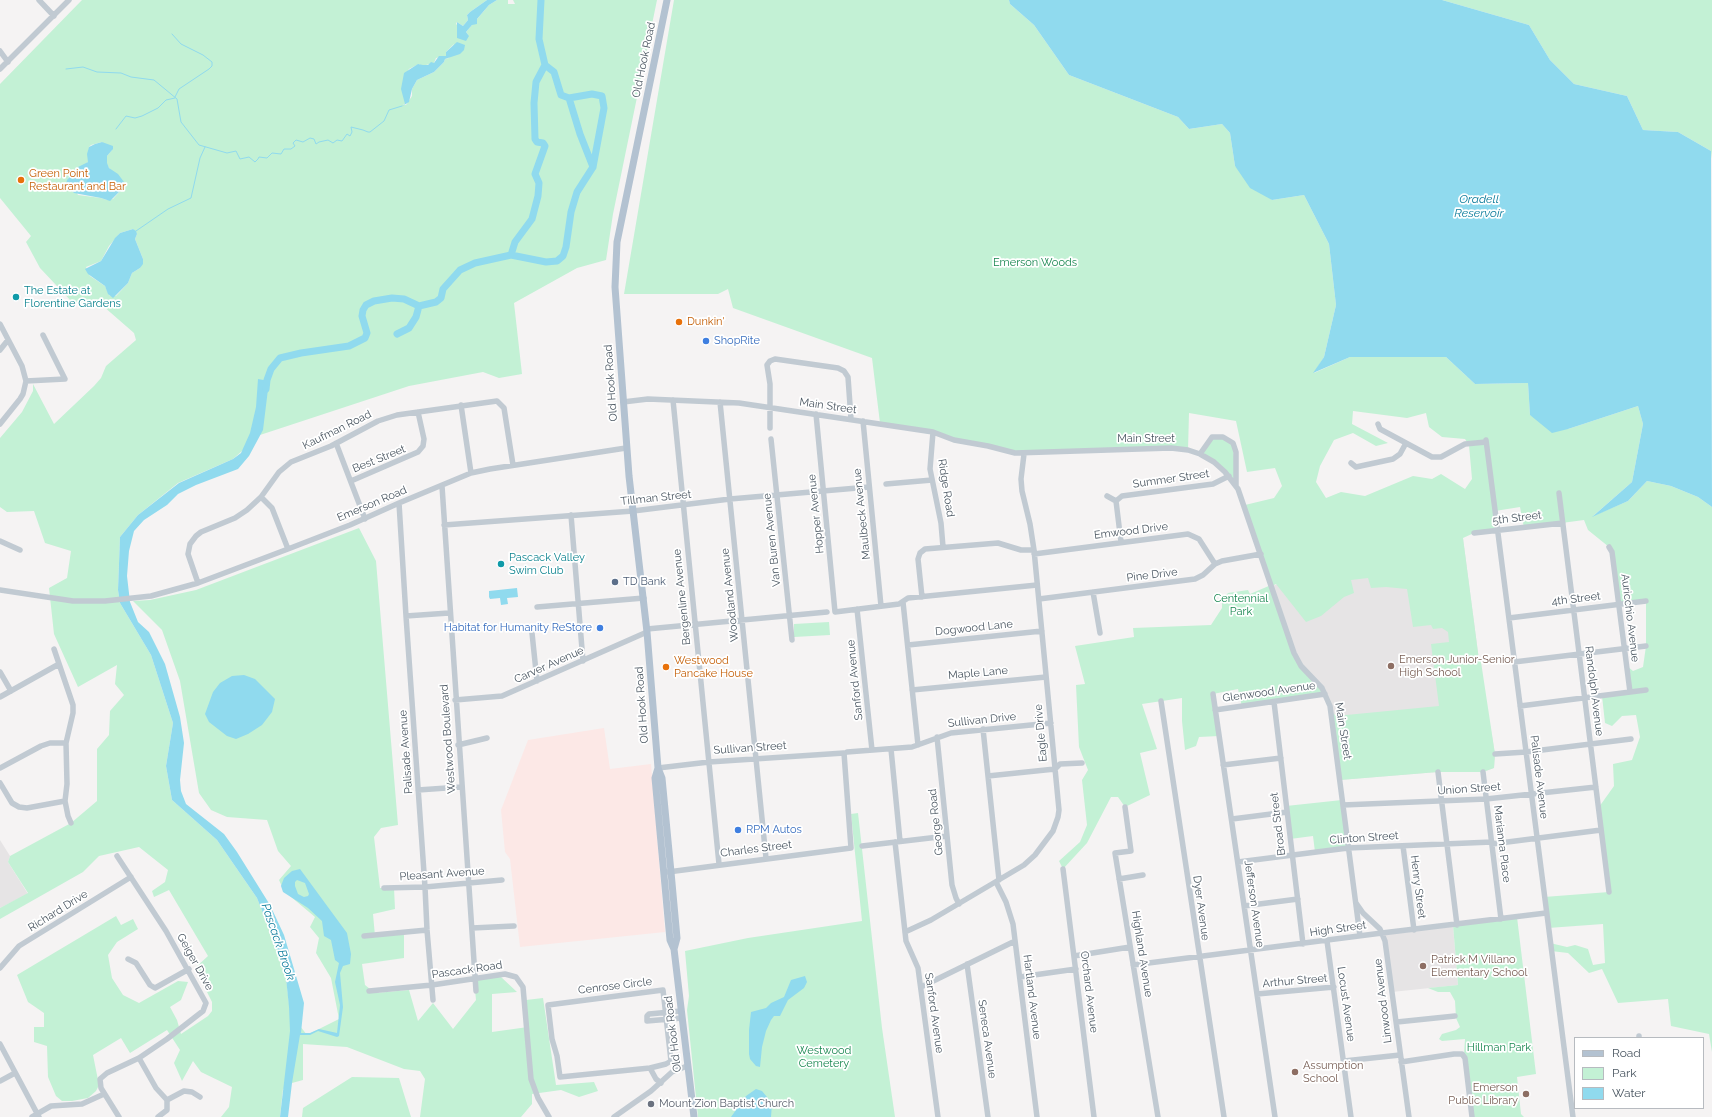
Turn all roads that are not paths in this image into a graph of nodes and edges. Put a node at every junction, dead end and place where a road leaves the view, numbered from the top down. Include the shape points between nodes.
1 (39, 0) edge
2 (69, 0) edge
3 (667, 0) edge
4 (54, 16) junction
5 (0, 51) edge
6 (8, 62) junction
7 (0, 70) edge
8 (0, 324) edge
9 (43, 335) dead end
10 (8, 340) junction
11 (0, 350) edge
12 (26, 381) junction
13 (673, 400) junction
14 (623, 402) junction
15 (720, 402) junction
16 (460, 405) junction
17 (769, 407) junction
18 (418, 412) junction
19 (816, 414) junction
20 (851, 419) junction
21 (863, 421) junction
22 (0, 424) edge
23 (1378, 424) dead end
24 (770, 428) dead end
25 (932, 432) junction
26 (771, 439) dead end
27 (336, 443) junction
28 (1406, 443) junction
29 (626, 448) junction
30 (1024, 454) junction
31 (1200, 454) junction
32 (1351, 463) dead end
33 (513, 465) junction
34 (471, 474) junction
35 (1229, 476) junction
36 (932, 480) junction
37 (351, 481) junction
38 (886, 484) dead end
39 (442, 486) junction
40 (1236, 486) junction
41 (869, 487) junction
42 (824, 491) junction
43 (1559, 493) dead end
44 (778, 495) junction
45 (1107, 496) dead end
46 (261, 497) junction
47 (730, 499) junction
48 (1116, 501) junction
49 (399, 503) junction
50 (683, 505) junction
51 (633, 511) junction
52 (571, 516) junction
53 (365, 519) junction
54 (1563, 523) junction
55 (444, 525) junction
56 (1497, 531) junction
57 (1474, 534) dead end
58 (0, 541) edge
59 (1121, 542) junction
60 (1609, 547) dead end
61 (943, 548) junction
62 (288, 549) junction
63 (20, 550) dead end
64 (1034, 552) junction
65 (1261, 554) junction
66 (1216, 564) junction
67 (198, 583) junction
68 (1037, 585) junction
69 (0, 590) edge
70 (1093, 592) junction
71 (922, 597) junction
72 (644, 598) junction
73 (1039, 599) junction
74 (1646, 601) dead end
75 (903, 602) junction
76 (579, 604) junction
77 (1618, 604) junction
78 (881, 606) junction
79 (537, 607) dead end
80 (857, 609) junction
81 (1574, 610) junction
82 (449, 612) junction
83 (826, 612) dead end
84 (790, 615) junction
85 (406, 616) junction
86 (1509, 618) junction
87 (742, 620) junction
88 (695, 624) junction
89 (647, 630) junction
90 (1042, 632) junction
91 (532, 633) dead end
92 (1100, 633) dead end
93 (792, 640) dead end
94 (908, 645) junction
95 (1646, 646) dead end
96 (54, 649) dead end
97 (1624, 649) junction
98 (1579, 654) junction
99 (583, 661) junction
100 (1514, 662) junction
101 (59, 664) junction
102 (0, 672) edge
103 (1046, 677) junction
104 (537, 681) junction
105 (912, 690) junction
106 (1646, 690) dead end
107 (10, 691) junction
108 (1630, 692) junction
109 (1213, 694) dead end
110 (1325, 694) junction
111 (0, 697) edge
112 (1585, 698) junction
113 (455, 700) junction
114 (1161, 701) dead end
115 (1274, 702) junction
116 (1520, 706) junction
117 (1215, 710) junction
118 (1051, 723) junction
119 (983, 729) junction
120 (937, 737) junction
121 (487, 738) dead end
122 (1631, 739) dead end
123 (66, 743) junction
124 (1590, 743) junction
125 (458, 745) junction
126 (918, 745) junction
127 (891, 749) junction
128 (872, 750) junction
129 (1526, 752) junction
130 (845, 753) junction
131 (1494, 754) dead end
132 (756, 758) junction
133 (1281, 758) junction
134 (709, 762) junction
135 (1082, 763) dead end
136 (1223, 765) junction
137 (0, 768) edge
138 (658, 768) junction
139 (1055, 769) junction
140 (1438, 772) dead end
141 (1483, 772) dead end
142 (988, 776) junction
143 (0, 783) edge
144 (1596, 786) junction
145 (462, 787) junction
146 (418, 790) junction
147 (1531, 793) junction
148 (1486, 799) junction
149 (65, 801) junction
150 (1441, 801) junction
151 (1343, 805) junction
152 (1125, 807) dead end
153 (1287, 812) junction
154 (1232, 819) junction
155 (71, 823) dead end
156 (1601, 830) junction
157 (947, 836) junction
158 (1537, 838) junction
159 (898, 842) junction
160 (1492, 843) junction
161 (1447, 844) junction
162 (862, 846) dead end
163 (1403, 846) junction
164 (1348, 848) junction
165 (1292, 855) junction
166 (117, 856) dead end
167 (766, 858) junction
168 (1238, 862) junction
169 (719, 864) junction
170 (1063, 870) dead end
171 (668, 872) junction
172 (1142, 875) dead end
173 (131, 877) junction
174 (1119, 879) junction
175 (502, 880) dead end
176 (997, 881) junction
177 (469, 882) junction
178 (425, 886) junction
179 (384, 888) dead end
180 (1609, 892) dead end
181 (1354, 893) junction
182 (1298, 899) junction
183 (959, 904) junction
184 (1244, 906) junction
185 (1546, 913) junction
186 (1501, 919) junction
187 (1457, 925) junction
188 (514, 926) dead end
189 (472, 928) junction
190 (427, 930) junction
191 (1414, 930) junction
192 (905, 932) junction
193 (1382, 933) junction
194 (364, 936) dead end
195 (1360, 936) junction
196 (1015, 941) junction
197 (1327, 941) junction
198 (1303, 944) junction
199 (1130, 947) junction
200 (1251, 951) junction
201 (1074, 956) junction
202 (1199, 958) junction
203 (128, 959) dead end
204 (967, 964) junction
205 (1133, 965) junction
206 (0, 968) edge
207 (188, 969) junction
208 (1076, 969) junction
209 (1020, 977) junction
210 (475, 978) junction
211 (432, 985) junction
212 (921, 987) junction
213 (1334, 987) junction
214 (369, 991) dead end
215 (476, 991) dead end
216 (1257, 994) junction
217 (433, 1000) dead end
218 (681, 1014) junction
219 (666, 1016) junction
220 (1455, 1016) dead end
221 (1397, 1022) junction
222 (0, 1044) edge
223 (138, 1058) junction
224 (1401, 1058) junction
225 (1344, 1061) junction
226 (687, 1066) junction
227 (650, 1068) junction
228 (15, 1073) junction
229 (1574, 1080) edge
230 (0, 1082) edge
231 (1568, 1082) junction
232 (661, 1083) junction
233 (104, 1094) junction
234 (200, 1097) dead end
235 (167, 1100) junction
236 (36, 1116) edge
237 (119, 1117) edge
238 (158, 1117) edge
239 (549, 1117) edge
240 (614, 1117) edge
241 (694, 1117) edge
242 (938, 1117) edge
243 (988, 1117) edge
244 (1037, 1117) edge
245 (1094, 1117) edge
246 (1158, 1117) edge
247 (1224, 1117) edge
248 (1275, 1117) edge
249 (1351, 1117) edge
250 (1409, 1117) edge
251 (1472, 1117) edge
252 (1573, 1117) edge

1 - 4 street
2 - 4 street
3 - 14 main road, Old Hook Road via 615,259
4 - 6 street
5 - 6 street
6 - 7 street
8 - 10 street
9 - 12 street via 65,379
10 - 11 street
10 - 12 street via 22,366
12 - 22 street via 20,399
13 - 14 street, Main Street
13 - 15 street, Main Street
13 - 50 street, Bergenline Avenue
14 - 29 main road, Old Hook Road
15 - 17 street, Main Street
15 - 47 street, Woodland Avenue
16 - 18 street, Kaufman Road
16 - 33 street, Kaufman Road via 493,400 502,405
16 - 34 street
17 - 19 street, Main Street
17 - 20 street via 770,384 767,365 770,361 775,359 838,368 848,377
17 - 24 street
18 - 27 street, Kaufman Road via 378,421
18 - 37 street, Best Street via 424,439 423,446 418,452
19 - 20 street, Main Street
19 - 42 street, Hopper Avenue
20 - 21 street, Main Street
21 - 25 street, Main Street
21 - 41 street, Maulbeck Avenue
23 - 28 street via 1380,429
25 - 30 street, Main Street via 954,440
25 - 36 street, Ridge Road
26 - 44 street, Van Buren Avenue
27 - 37 street
27 - 46 street, Kaufman Road via 285,467
28 - 32 street via 1400,454 1393,459 1356,467
28 - 56 street, Palisade Avenue via 1437,458 1465,444 1486,441
29 - 33 street, Emerson Road
29 - 51 main road, Old Hook Road
30 - 31 street, Main Street via 1171,448
30 - 64 street, Eagle Drive via 1022,491
31 - 35 street, Main Street via 1214,462
31 - 40 street via 1212,438 1223,437 1233,443 1236,452
33 - 34 street, Emerson Road
34 - 39 street, Emerson Road
35 - 40 street, Main Street
35 - 48 street, Summer Street via 1213,484 1122,496
36 - 38 street
36 - 61 street, Ridge Road via 941,523
37 - 53 street
39 - 49 street, Emerson Road
39 - 55 street, Westwood Boulevard
40 - 65 street, Main Street
41 - 42 street, Tillman Street
41 - 78 street, Maulbeck Avenue
42 - 44 street, Tillman Street
42 - 80 street, Hopper Avenue via 835,612
43 - 54 street, Randolph Avenue
44 - 47 street, Tillman Street
44 - 84 street, Van Buren Avenue
45 - 48 street
46 - 62 street via 272,508
46 - 67 street, Kaufman Road via 242,514 201,532 190,544 188,554
47 - 50 street, Tillman Street
47 - 87 street, Woodland Avenue
48 - 59 street
49 - 53 street, Emerson Road
49 - 85 street, Palisade Avenue
50 - 51 street, Tillman Street
50 - 88 street, Bergenline Avenue
51 - 52 street, Tillman Street
51 - 72 main road, Old Hook Road
52 - 55 street, Tillman Street via 526,517
52 - 76 street
53 - 62 street, Emerson Road
54 - 56 street, 5th Street
54 - 81 street, Randolph Avenue
55 - 82 street, Westwood Boulevard
56 - 57 street, 5th Street
56 - 86 street, Palisade Avenue
58 - 63 street
59 - 64 street, Emwood Drive
59 - 66 street, Emwood Drive via 1192,534 1199,539
60 - 77 street, Auricchio Avenue via 1612,552
61 - 64 street, Emwood Drive via 998,543
61 - 71 street, Emwood Drive via 925,549 918,556
62 - 67 street, Emerson Road
64 - 68 street, Eagle Drive
65 - 66 street, Pine Drive
65 - 110 street, Main Street via 1294,653 1301,666
66 - 70 street, Pine Drive via 1194,579
67 - 69 street, Emerson Road via 157,595 118,600 73,601
68 - 71 street
68 - 73 street, Eagle Drive
70 - 73 street, Pine Drive
70 - 92 street
71 - 75 street via 908,598
72 - 76 street
72 - 89 main road, Old Hook Road
73 - 90 street, Eagle Drive
74 - 77 street, 4th Street
75 - 78 street
75 - 94 street
76 - 79 street
76 - 99 street
77 - 81 street, 4th Street
77 - 97 street, Auricchio Avenue
78 - 80 street
80 - 128 street, Sanford Avenue
81 - 86 street, 4th Street
81 - 98 street, Randolph Avenue
82 - 85 street
82 - 113 street, Westwood Boulevard
83 - 84 street, Carver Avenue
84 - 87 street, Carver Avenue
84 - 93 street, Van Buren Avenue
85 - 146 street, Palisade Avenue
86 - 100 street, Palisade Avenue
87 - 88 street, Carver Avenue
87 - 132 street, Woodland Avenue
88 - 89 street, Carver Avenue
88 - 134 street, Bergenline Avenue
89 - 99 street, Carver Avenue
89 - 138 main road, Old Hook Road
90 - 94 street, Dogwood Lane
90 - 103 street, Eagle Drive
91 - 104 street
94 - 105 street
95 - 97 street
96 - 101 street
97 - 98 street
97 - 108 street, Auricchio Avenue
98 - 100 street
98 - 112 street, Randolph Avenue
99 - 104 street, Carver Avenue
100 - 116 street, Palisade Avenue
101 - 107 street
101 - 123 street via 73,705
102 - 107 street
103 - 105 street, Maple Lane
103 - 118 street, Eagle Drive
104 - 113 street, Carver Avenue via 502,696
105 - 126 street
106 - 108 street
107 - 111 street
108 - 112 street
109 - 117 street, Jefferson Avenue
110 - 115 street, Glenwood Avenue
110 - 151 street, Main Street via 1332,712
112 - 116 street
112 - 124 street, Randolph Avenue
113 - 125 street, Westwood Boulevard
114 - 202 street, Dyer Avenue
115 - 117 street, Glenwood Avenue
115 - 133 street, Broad Street
116 - 129 street, Palisade Avenue
117 - 136 street, Jefferson Avenue
118 - 119 street, Sullivan Drive
118 - 139 street, Eagle Drive
119 - 120 street, Sullivan Drive
119 - 142 street, Hartland Avenue
120 - 126 street, Sullivan Drive
120 - 157 street, George Road
121 - 125 street
122 - 124 street
123 - 137 street via 56,742 41,746
123 - 149 street
124 - 129 street
124 - 144 street, Randolph Avenue
125 - 145 street, Westwood Boulevard
126 - 127 street, Sullivan Drive
127 - 128 street, Sullivan Drive
127 - 159 street, Sanford Avenue
128 - 130 street, Sullivan Drive
129 - 131 street
129 - 147 street, Palisade Avenue
130 - 132 street, Sullivan Street
130 - 167 street, Charles Street via 851,848
132 - 134 street, Sullivan Street
132 - 167 street, Woodland Avenue
133 - 136 street
133 - 153 street, Broad Street
134 - 138 street, Sullivan Street
134 - 169 street, Bergenline Avenue
135 - 139 street via 1060,764
136 - 154 street, Jefferson Avenue
138 - 171 main road, Old Hook Road via 655,778
139 - 142 street
139 - 176 street, Eagle Drive via 1059,810 1053,830 1030,860
140 - 150 street
141 - 148 street, Marianna Place
142 - 176 street, Hartland Avenue
143 - 149 street via 12,803 19,807 27,808
144 - 147 street, Union Street
144 - 156 street, Randolph Avenue
145 - 146 street
145 - 177 street, Westwood Boulevard
146 - 178 street, Palisade Avenue
147 - 148 street, Union Street
147 - 158 street, Palisade Avenue
148 - 150 street, Union Street
148 - 160 street, Marianna Place
149 - 155 street
150 - 151 street, Union Street
150 - 161 street
151 - 164 street, Main Street
152 - 174 street, Highland Avenue via 1131,851 1115,853
153 - 154 street
153 - 165 street, Broad Street
154 - 168 street, Jefferson Avenue
156 - 158 street, Clinton Street
156 - 180 street, Randolph Avenue
157 - 159 street
157 - 183 street, George Road via 952,885
158 - 160 street, Clinton Street
158 - 185 street, Palisade Avenue
159 - 162 street
159 - 192 street, Sanford Avenue
160 - 161 street, Clinton Street
160 - 186 street, Marianna Place
161 - 163 street, Clinton Street
161 - 187 street
163 - 164 street, Clinton Street
163 - 191 street, Henry Street
164 - 165 street, Clinton Street
164 - 181 street, Main Street
165 - 168 street, Clinton Street
165 - 182 street, Broad Street
166 - 173 street, Geiger Drive
167 - 169 street, Charles Street
168 - 184 street, Jefferson Avenue
169 - 171 street, Charles Street
170 - 201 street, Orchard Avenue
171 - 218 main road, Old Hook Road via 677,938 674,949
172 - 174 street
173 - 206 street, Richard Drive via 19,946
173 - 207 street, Geiger Drive
174 - 199 street, Highland Avenue
175 - 177 street, Pleasant Avenue
176 - 183 street, Eagle Drive
176 - 196 street, Hartland Avenue via 1010,913
177 - 178 street, Pleasant Avenue
177 - 189 street, Westwood Boulevard
178 - 179 street, Pleasant Avenue
178 - 190 street, Palisade Avenue
181 - 193 street, Linwood Avenue via 1359,908
181 - 195 street, Main Street
182 - 184 street
182 - 198 street, Broad Street
183 - 192 street, Eagle Drive
184 - 200 street, Jefferson Avenue
185 - 186 street, High Street
185 - 231 street, Palisade Avenue
186 - 187 street, High Street
187 - 191 street, High Street
188 - 189 street
189 - 210 street, Westwood Boulevard
190 - 194 street
190 - 211 street, Palisade Avenue
191 - 193 street, High Street
192 - 212 street, Sanford Avenue via 907,946 918,968
193 - 195 street, High Street
193 - 221 street, Linwood Avenue via 1387,948
195 - 197 street, High Street
196 - 204 street
196 - 209 street, Hartland Avenue
197 - 198 street, High Street
197 - 213 street, Locust Avenue
198 - 200 street, High Street
199 - 201 street
199 - 205 street, Highland Avenue
200 - 202 street, High Street
200 - 216 street, Jefferson Avenue
201 - 208 street, Orchard Avenue
202 - 205 street, High Street
202 - 247 street, Dyer Avenue
203 - 207 street via 136,963 150,985 155,988
204 - 212 street
204 - 243 street, Seneca Avenue
205 - 246 street, Highland Avenue
207 - 223 street, Geiger Drive via 206,1003 204,1009 167,1039
208 - 209 street
208 - 245 street, Orchard Avenue
209 - 244 street, Hartland Avenue
210 - 211 street, Pascack Road
210 - 215 street, Westwood Boulevard
210 - 239 street, Pascack Road via 511,974 520,981 523,987 531,1078 538,1098
211 - 214 street, Pascack Road
211 - 217 street, Palisade Avenue
212 - 242 street, Sanford Avenue
213 - 216 street, Arthur Street
213 - 225 street, Locust Avenue
216 - 248 street, Jefferson Avenue
218 - 219 street
218 - 226 main road, Old Hook Road
219 - 227 street, Cenrose Circle via 671,1061
219 - 227 street, Cenrose Circle via 663,990 548,1005 560,1077
220 - 221 street
221 - 224 street, Linwood Avenue
222 - 228 street
223 - 233 street, Geiger Drive via 103,1075 100,1083
223 - 235 street via 156,1088
224 - 225 street
224 - 250 street, Linwood Avenue
224 - 251 street via 1462,1054 1465,1058
225 - 249 street, Locust Avenue
226 - 232 street via 672,1072
226 - 241 main road, Old Hook Road
227 - 232 street
228 - 230 street
228 - 236 street
229 - 231 street
231 - 252 street, Palisade Avenue
232 - 240 street
233 - 236 street via 82,1104 51,1106
233 - 237 street
234 - 235 street via 184,1090
235 - 238 street via 167,1110

